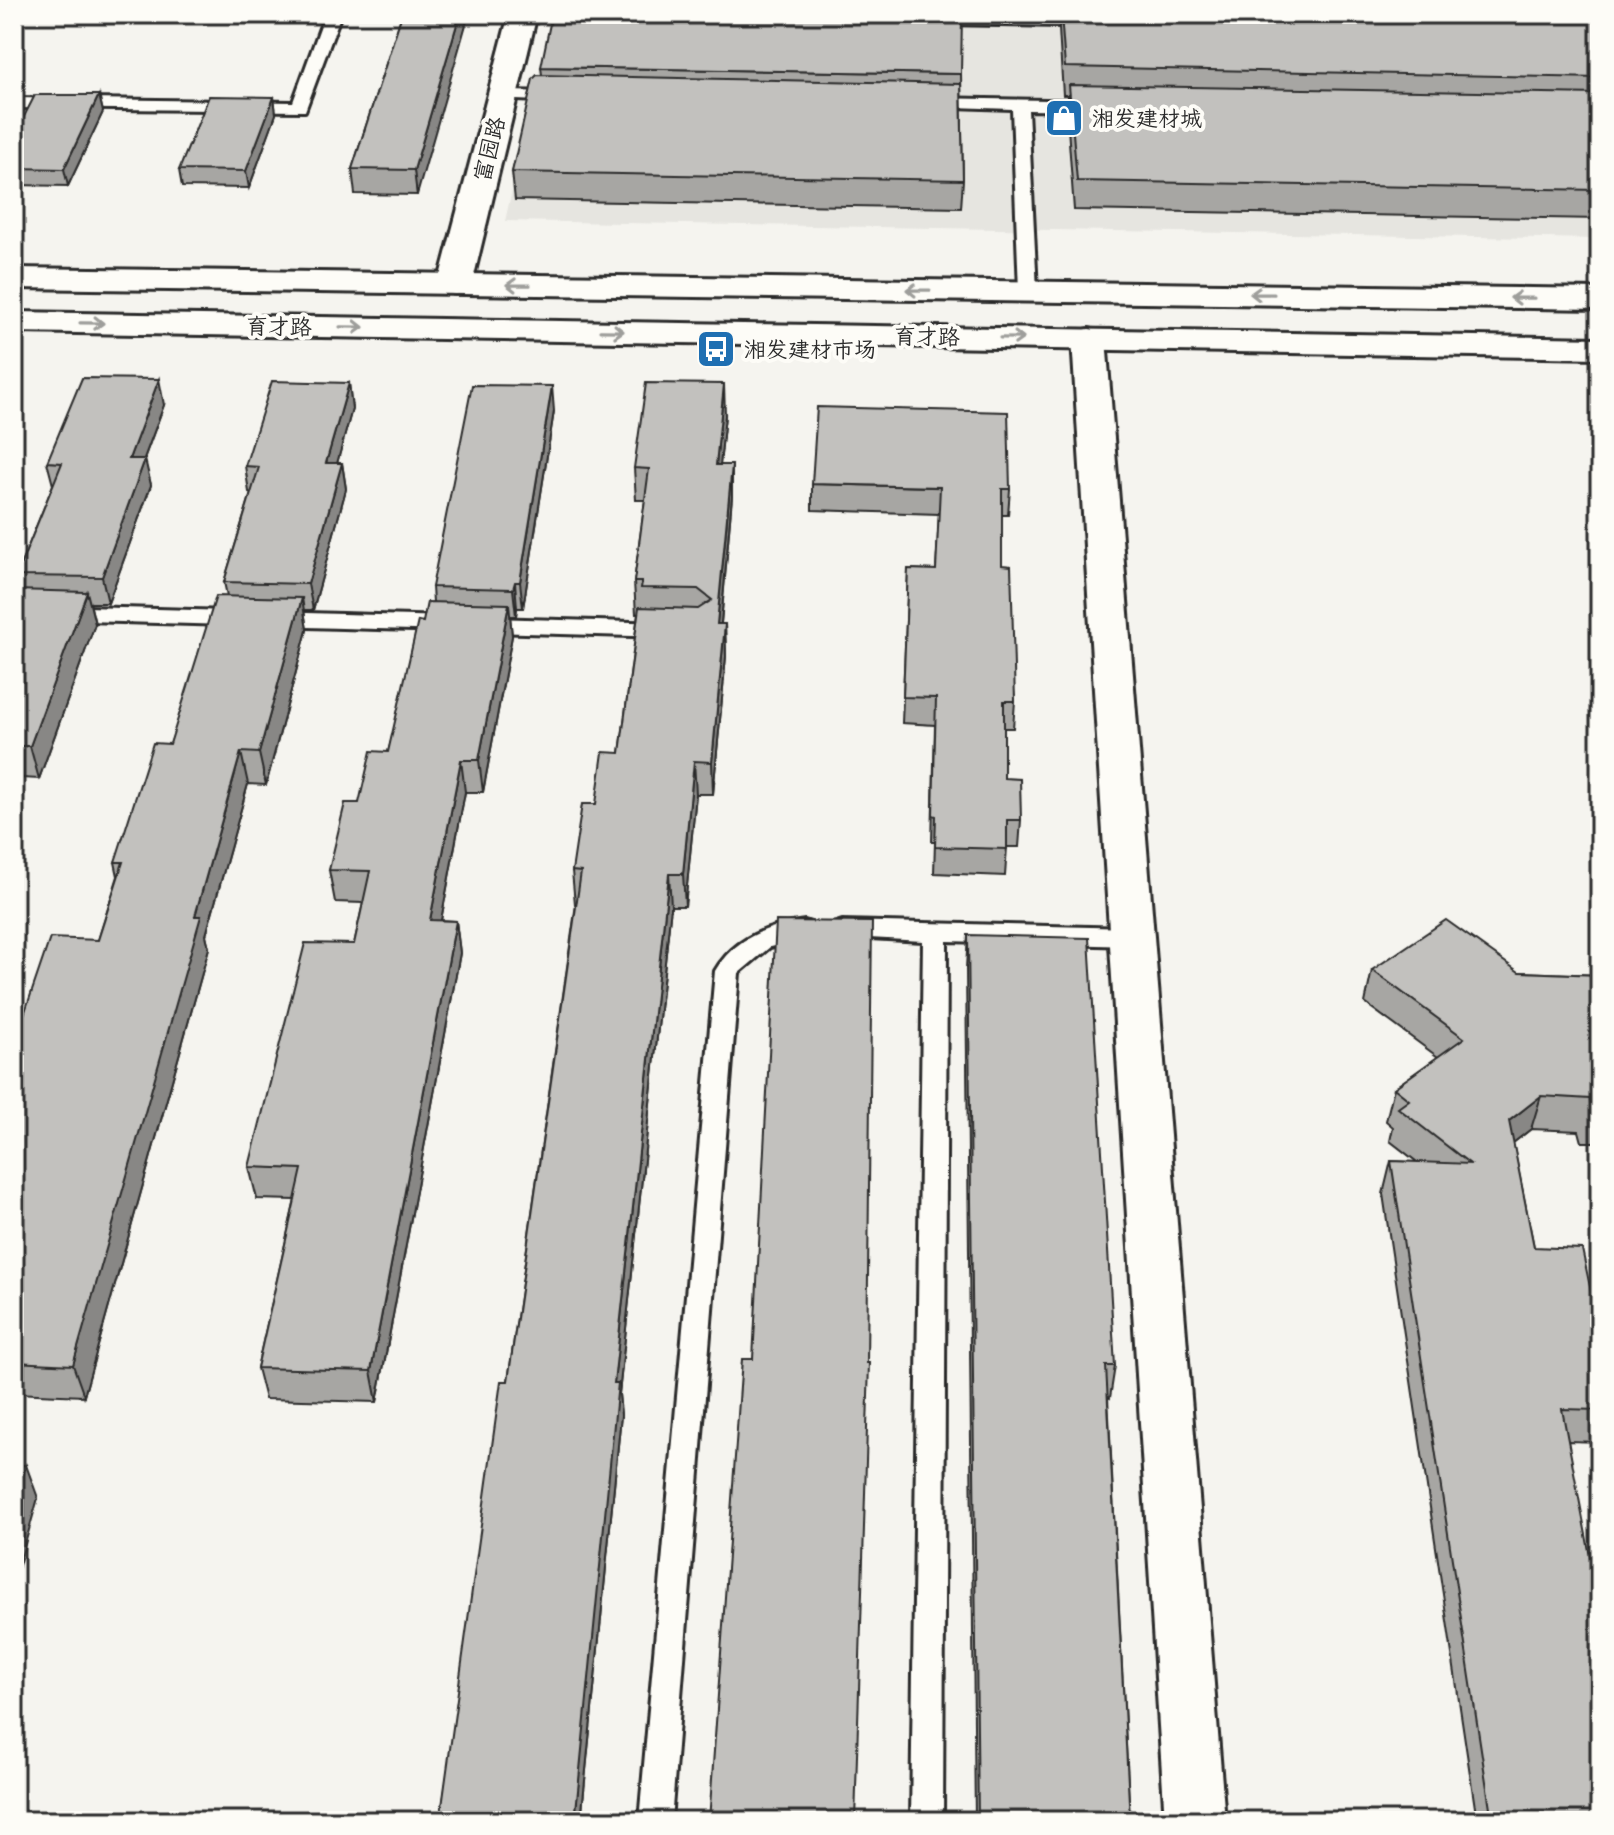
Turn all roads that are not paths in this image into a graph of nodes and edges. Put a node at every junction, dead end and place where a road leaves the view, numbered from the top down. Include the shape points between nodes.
1 (333, 14) edge
2 (523, 14) edge
3 (884, 14) edge
4 (978, 15) edge
5 (1153, 18) edge
6 (502, 96) junction
7 (581, 97) edge
8 (14, 103) edge
9 (910, 103) edge
10 (1020, 105) junction
11 (1114, 107) edge
12 (14, 278) edge
13 (455, 284) junction
14 (1028, 291) junction
15 (1560, 298) junction
16 (1600, 299) edge
17 (14, 322) edge
18 (1089, 339) junction
19 (1588, 347) edge
20 (14, 612) edge
21 (683, 630) edge
22 (935, 932) junction
23 (1132, 937) junction
24 (655, 1821) edge
25 (927, 1821) edge
26 (1195, 1821) edge

1 - 8 lane via 299,107
2 - 6 main road, 富园路
3 - 4 main road
4 - 5 main road
6 - 7 lane
6 - 13 main road, 富园路
9 - 10 lane
10 - 11 lane
10 - 14 lane
12 - 13 main road, 育才路
14 -> 13 main road, 育才路
15 -> 14 main road, 育才路
15 - 16 main road, 育才路
15 - 19 main road
17 -> 18 main road, 育才路
18 - 19 main road, 育才路
18 - 23 main road
20 - 21 lane
22 - 23 lane
22 - 24 lane via 784,931 747,947 727,971
22 - 25 lane
23 - 26 main road

